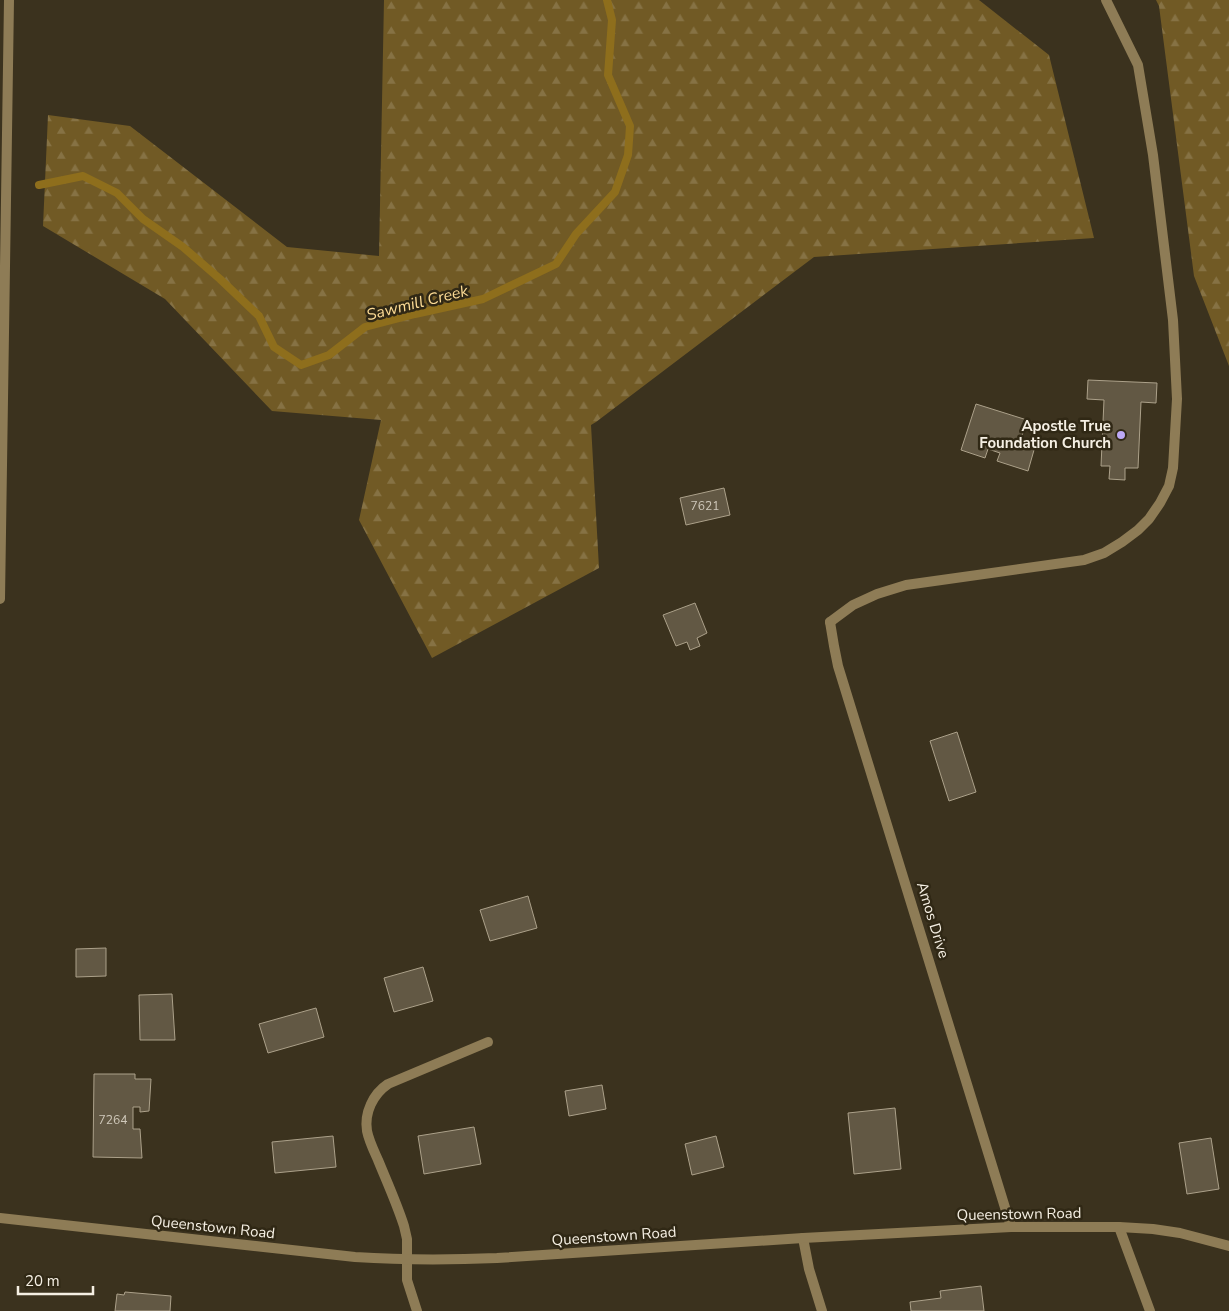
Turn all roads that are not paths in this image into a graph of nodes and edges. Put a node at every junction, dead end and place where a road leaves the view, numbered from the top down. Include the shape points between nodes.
1 (9, 0) edge
2 (1106, 0) edge
3 (0, 599) edge
4 (488, 1042) dead end
5 (0, 1218) edge
6 (1011, 1227) junction
7 (1119, 1227) junction
8 (803, 1238) junction
9 (1229, 1246) edge
10 (407, 1260) junction
11 (417, 1311) edge
12 (822, 1311) edge
13 (1150, 1311) edge

1 - 3 street
2 - 6 street, Amos Drive via 1138,65 1153,155 1173,320 1177,399 1173,468 1168,486 1149,519 1104,553 1084,560 906,586 853,605 830,622 841,675
4 - 10 street via 388,1084 371,1103 367,1130 404,1226
5 - 10 street, Queenstown Road
6 - 7 street, Queenstown Road
6 - 8 street, Queenstown Road
7 - 9 street, Queenstown Road via 1180,1233
7 - 13 street
8 - 10 street, Queenstown Road via 497,1258
8 - 12 street
10 - 11 street via 407,1280

